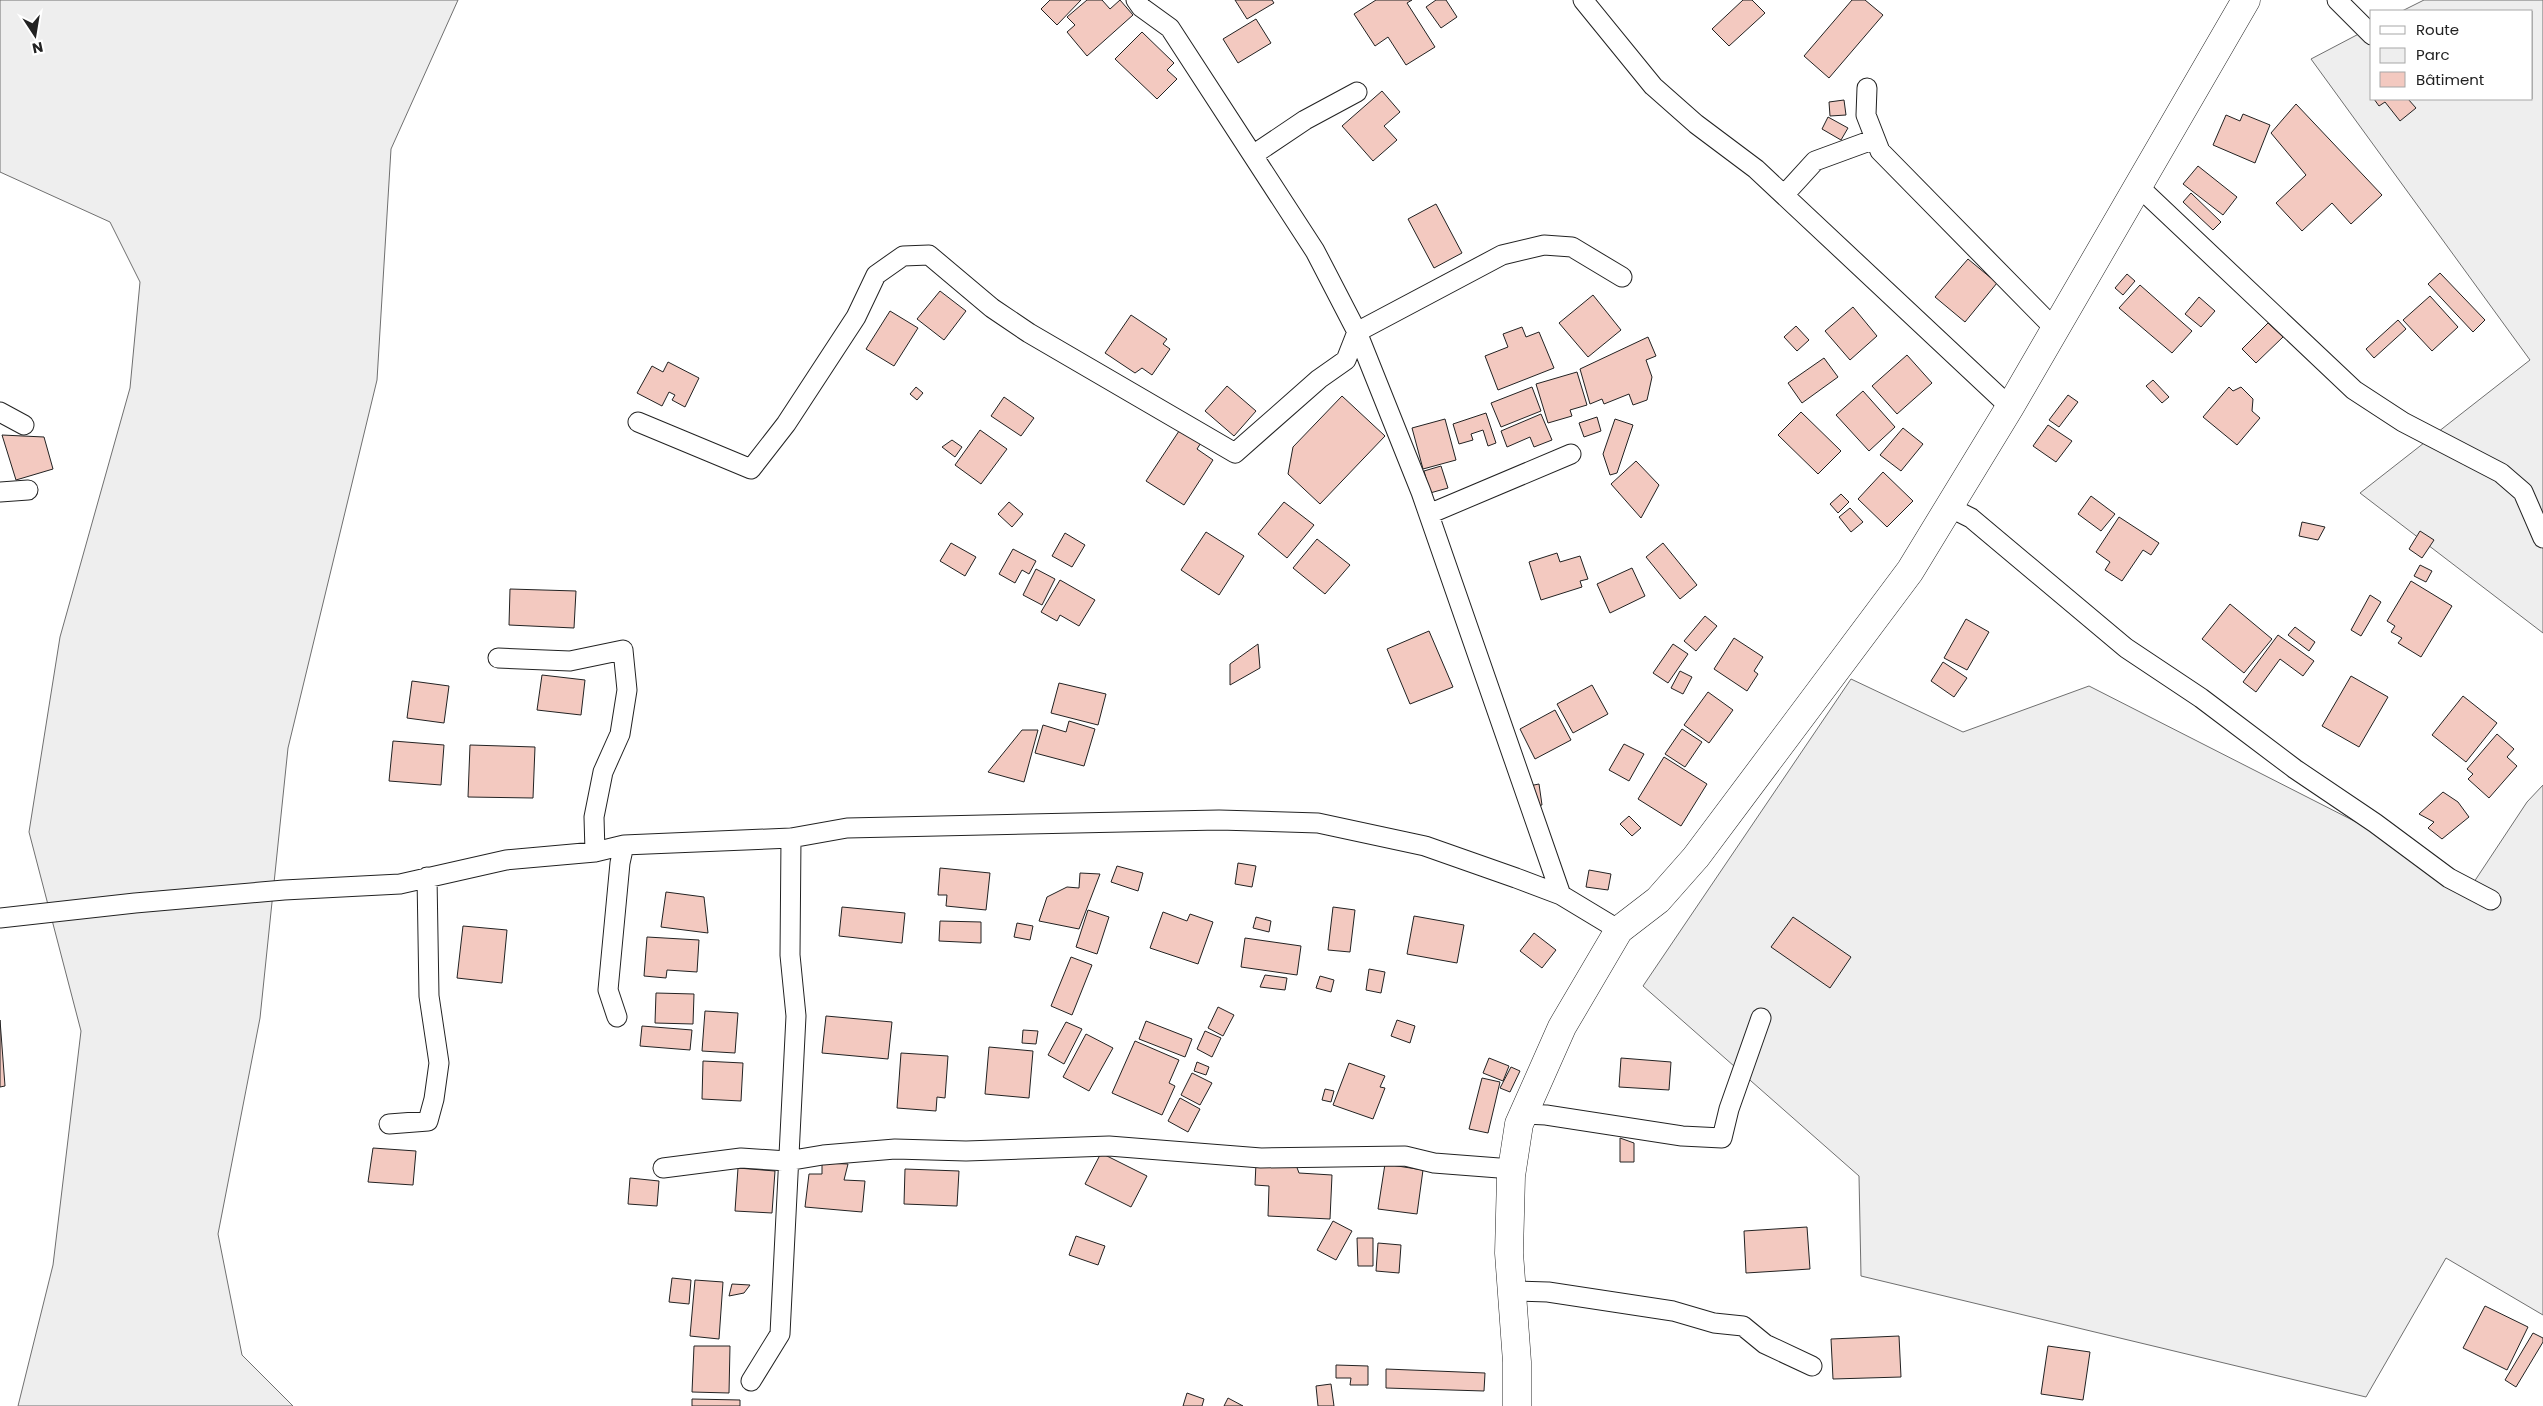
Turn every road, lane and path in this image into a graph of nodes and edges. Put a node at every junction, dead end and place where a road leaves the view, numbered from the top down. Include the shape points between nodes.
1 (1136, 0) edge
2 (1583, 0) edge
3 (2246, 0) edge
4 (2337, 0) edge
5 (2370, 33) edge
6 (1867, 88) dead end
7 (1357, 92) dead end
8 (1875, 139) junction
9 (1253, 155) junction
10 (2138, 186) junction
11 (1784, 195) junction
12 (1622, 277) dead end
13 (2055, 329) junction
14 (1357, 332) junction
15 (2010, 407) junction
16 (0, 412) edge
17 (638, 422) dead end
18 (24, 425) dead end
19 (1571, 454) dead end
20 (28, 490) dead end
21 (0, 492) edge
22 (1949, 507) junction
23 (1429, 514) junction
24 (2543, 538) edge
25 (498, 658) dead end
26 (791, 838) junction
27 (624, 845) junction
28 (595, 852) junction
29 (427, 877) junction
30 (1561, 895) junction
31 (2491, 900) dead end
32 (0, 918) edge
33 (1618, 930) junction
34 (617, 1017) dead end
35 (1761, 1018) dead end
36 (1523, 1114) junction
37 (389, 1124) dead end
38 (787, 1161) junction
39 (663, 1168) dead end
40 (1512, 1169) junction
41 (1512, 1291) junction
42 (1812, 1366) dead end
43 (751, 1381) dead end
44 (1517, 1406) edge

1 - 9 street via 1170,28
2 - 11 street via 1653,86
3 - 10 street
4 - 5 street
6 - 8 street via 1866,116
7 - 9 street via 1305,120
8 - 11 street via 1815,161
8 - 13 street via 1880,151
9 - 14 street via 1315,251
10 - 13 street
10 - 24 street via 2354,390 2403,422 2501,473 2523,492
11 - 15 street
12 - 14 street via 1572,247 1544,245 1502,255
13 - 15 street
14 - 17 street via 1346,360 1235,454 1029,333 992,308 930,255 902,256 876,275 850,326 786,424 751,469
14 - 23 street
15 - 22 street
16 - 18 street
19 - 23 street
20 - 21 street
22 - 31 street via 1971,518 2126,648 2201,698 2295,770 2375,823 2449,878
22 - 33 street via 1910,571 1696,857 1658,900
23 - 30 street
25 - 28 street via 570,661 623,650 627,690 620,734 603,772 594,817
26 - 27 street
26 - 30 street via 847,828 1219,820 1318,823 1425,846
26 - 38 street via 790,955 796,1016
27 - 28 street
27 - 34 street via 608,990
28 - 29 street via 506,860
29 - 32 street via 400,884 224,895
29 - 37 street via 429,996 438,1063 434,1098 428,1121
30 - 33 street
33 - 36 street via 1562,1027
35 - 36 street via 1722,1138 1682,1136
36 - 40 street
38 - 39 street via 742,1158
38 - 40 street via 895,1149 966,1151 1109,1146 1261,1158 1404,1156
38 - 43 street via 780,1334
40 - 41 street via 1509,1253
41 - 42 street via 1548,1292 1673,1311 1714,1323 1743,1326 1765,1344
41 - 44 street

